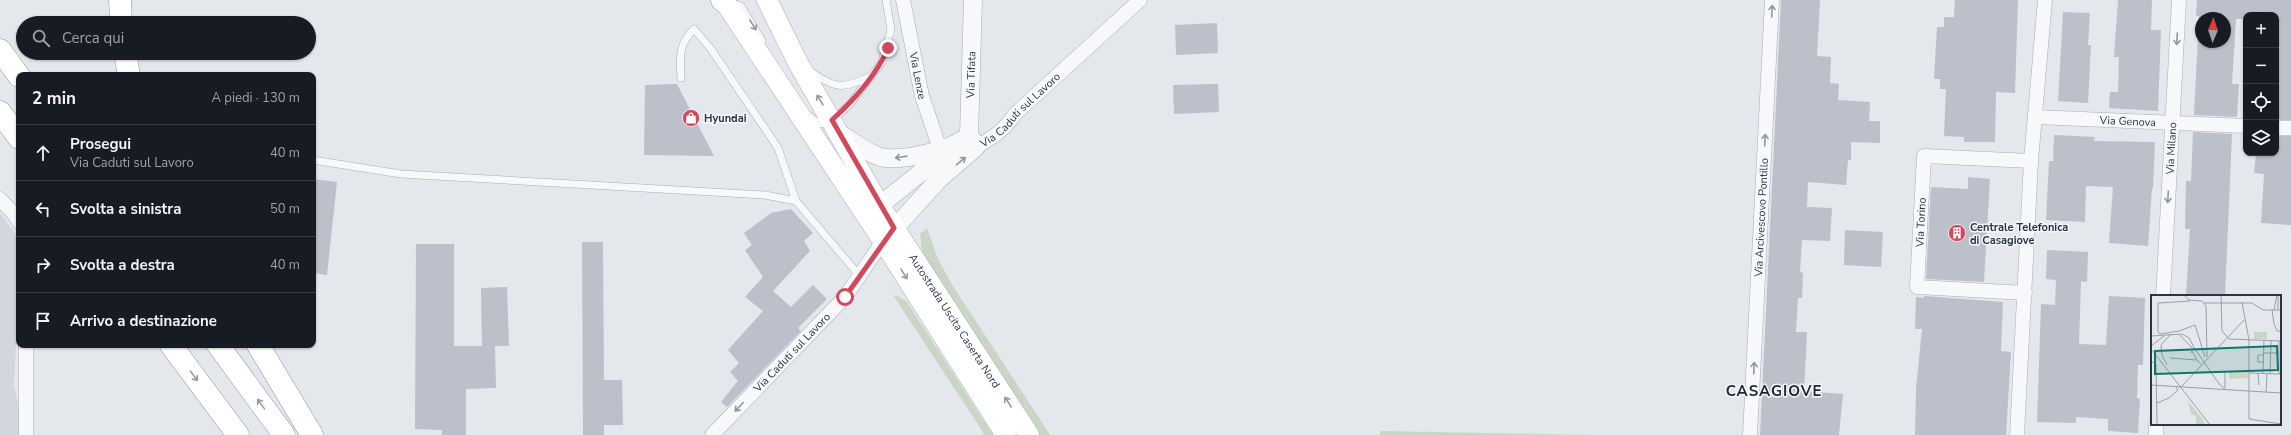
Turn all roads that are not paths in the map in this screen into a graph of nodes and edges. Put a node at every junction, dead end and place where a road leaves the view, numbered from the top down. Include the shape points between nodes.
1 (120, 0) edge
2 (723, 0) edge
3 (767, 0) edge
4 (886, 0) edge
5 (903, 0) edge
6 (973, 0) edge
7 (1140, 0) edge
8 (1772, 0) edge
9 (2045, 0) edge
10 (2179, 0) edge
11 (121, 16) edge
12 (766, 46) dead end
13 (0, 50) edge
14 (126, 60) edge
15 (798, 63) junction
16 (16, 72) edge
17 (128, 72) edge
18 (871, 76) junction
19 (681, 78) dead end
20 (786, 79) dead end
21 (0, 112) edge
22 (2035, 117) junction
23 (0, 123) edge
24 (2172, 124) junction
25 (2243, 126) edge
26 (836, 127) junction
27 (2279, 128) edge
28 (2291, 128) edge
29 (16, 134) edge
30 (16, 142) edge
31 (967, 142) junction
32 (940, 149) junction
33 (316, 160) edge
34 (2031, 161) junction
35 (934, 173) junction
36 (0, 200) edge
37 (796, 201) junction
38 (16, 217) edge
39 (880, 219) junction
40 (860, 275) junction
41 (2025, 293) junction
42 (2163, 295) edge
43 (26, 348) edge
44 (173, 348) edge
45 (220, 348) edge
46 (260, 348) edge
47 (26, 435) edge
48 (238, 435) edge
49 (284, 435) edge
50 (312, 435) edge
51 (712, 435) edge
52 (1006, 435) edge
53 (1029, 435) edge
54 (1750, 435) edge
55 (2017, 435) edge

1 - 11 highway
2 -> 12 lane via 741,6
2 - 39 main road, Autostrada Uscita Caserta Nord via 816,142
3 - 15 main road, Autostrada Uscita Caserta Nord
4 - 18 lane via 891,30 882,62
5 - 32 street, Via Lenze via 922,96
6 - 31 street, Via Tifata
7 - 31 street, Via Caduti sul Lavoro via 1015,114 1009,124 995,136
54 -> 8 street, Via Arcivescovo Pontillo
9 - 22 street
10 -> 24 street, Via Milano
13 - 16 highway
14 - 17 highway
15 - 18 lane via 832,85 840,87
26 -> 15 main road, Autostrada Uscita Caserta Nord
18 - 26 lane
19 - 37 lane via 680,53 684,39 694,29 711,49 778,148
20 - 26 lane via 810,119
21 - 29 highway
22 - 24 street, Via Genova
22 - 34 street
23 - 30 highway
24 - 25 street, Via Genova
24 -> 42 street, Via Milano
32 -> 26 street via 898,158 880,156
26 - 39 main road, Autostrada Uscita Caserta Nord
27 - 28 street
31 - 32 street
31 - 35 street, Via Caduti sul Lavoro
33 - 37 lane via 401,174 765,196
34 - 41 street
34 - 41 street, Via Torino via 1924,156 1918,287
35 - 39 street
35 - 39 street, Via Caduti sul Lavoro via 908,213
36 - 38 street
37 - 40 lane
39 - 40 street, Via Caduti sul Lavoro
39 -> 52 main road, Autostrada Uscita Caserta Nord
53 -> 39 main road, Autostrada Uscita Caserta Nord
40 -> 51 street, Via Caduti sul Lavoro via 845,297
41 - 55 street
43 - 47 street
44 -> 48 highway
49 -> 45 highway
46 - 50 highway

